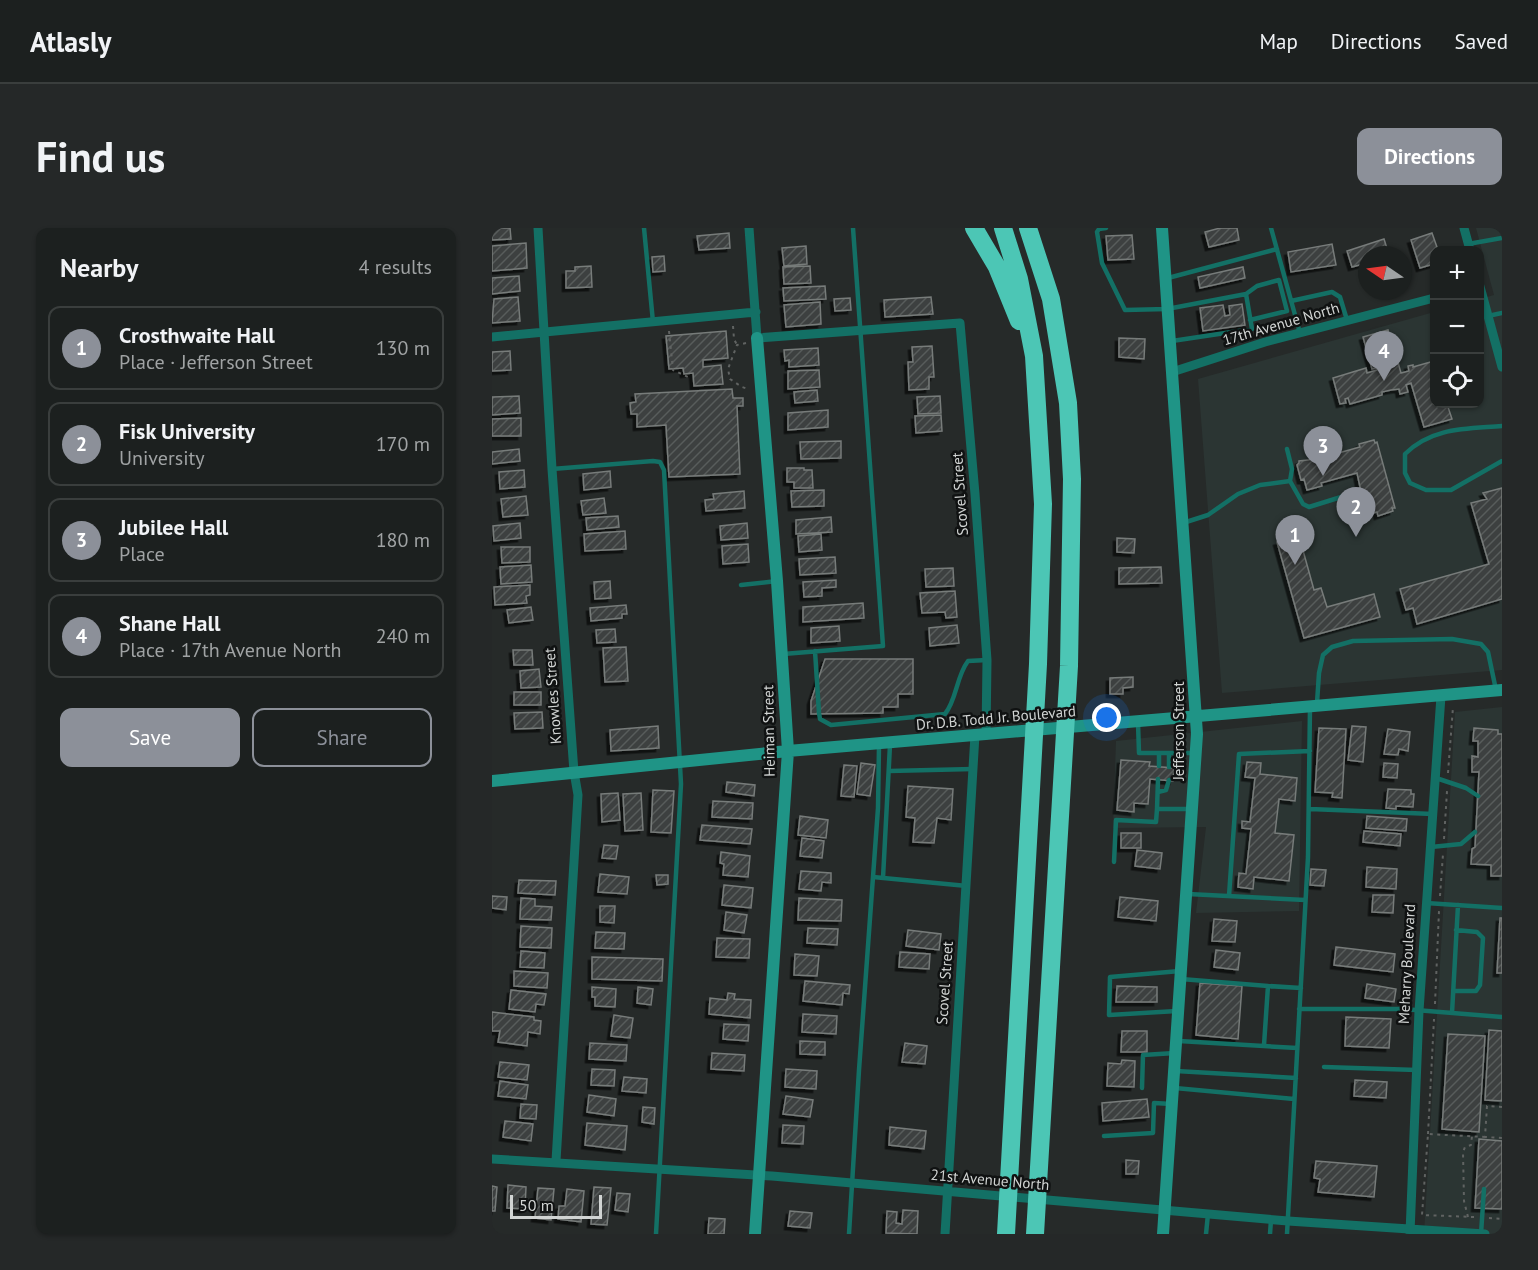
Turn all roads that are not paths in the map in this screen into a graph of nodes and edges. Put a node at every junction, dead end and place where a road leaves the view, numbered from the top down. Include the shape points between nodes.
1 (538, 228) edge
2 (644, 228) edge
3 (749, 228) edge
4 (853, 228) edge
5 (974, 228) edge
6 (1003, 228) edge
7 (1028, 228) edge
8 (1106, 228) edge
9 (1162, 228) edge
10 (1271, 228) edge
11 (1464, 228) edge
12 (1502, 238) edge
13 (1468, 246) edge
14 (1476, 246) edge
15 (1277, 249) junction
16 (1166, 278) junction
17 (1282, 279) junction
18 (1246, 294) junction
19 (1430, 299) edge
20 (1484, 300) edge
21 (1291, 302) junction
22 (1167, 309) junction
23 (1293, 309) junction
24 (1287, 311) junction
25 (756, 312) junction
26 (1502, 313) edge
27 (1488, 316) junction
28 (1251, 320) junction
29 (1347, 321) junction
30 (653, 322) junction
31 (859, 330) junction
32 (546, 333) junction
33 (1300, 333) junction
34 (492, 338) edge
35 (751, 340) junction
36 (1170, 341) junction
37 (1034, 356) junction
38 (1502, 367) edge
39 (1172, 372) junction
40 (1502, 426) edge
41 (1287, 449) dead end
42 (1502, 461) edge
43 (552, 470) junction
44 (1290, 481) junction
45 (1354, 493) dead end
46 (1184, 523) junction
47 (777, 581) junction
48 (741, 585) dead end
49 (815, 651) junction
50 (782, 654) junction
51 (987, 660) junction
52 (1499, 690) edge
53 (1442, 696) junction
54 (1314, 706) junction
55 (1197, 715) junction
56 (1138, 721) junction
57 (980, 735) junction
58 (885, 742) junction
59 (788, 751) junction
60 (1310, 751) junction
61 (1159, 753) junction
62 (1169, 753) junction
63 (1196, 753) junction
64 (681, 762) junction
65 (1159, 766) dead end
66 (1169, 767) dead end
67 (973, 769) junction
68 (889, 771) junction
69 (574, 772) junction
70 (1435, 777) junction
71 (1158, 779) dead end
72 (1169, 780) dead end
73 (492, 781) edge
74 (1158, 792) junction
75 (1478, 796) dead end
76 (1157, 808) junction
77 (1193, 809) junction
78 (1310, 809) junction
79 (1433, 813) junction
80 (1475, 832) dead end
81 (1431, 847) junction
82 (1114, 861) dead end
83 (873, 877) junction
84 (883, 878) junction
85 (966, 885) junction
86 (1185, 894) junction
87 (1229, 897) junction
88 (1305, 900) junction
89 (1426, 903) junction
90 (1458, 905) junction
91 (1502, 908) edge
92 (1456, 930) junction
93 (1180, 975) junction
94 (1268, 986) junction
95 (1301, 988) junction
96 (1453, 991) junction
97 (1299, 1010) junction
98 (1178, 1011) junction
99 (1419, 1011) junction
100 (1452, 1013) junction
101 (1502, 1017) edge
102 (1264, 1045) junction
103 (1175, 1047) junction
104 (1297, 1048) junction
105 (1324, 1067) dead end
106 (1174, 1070) junction
107 (1417, 1070) junction
108 (1296, 1078) junction
109 (1142, 1088) dead end
110 (1173, 1088) junction
111 (1294, 1099) junction
112 (1172, 1104) junction
113 (1161, 1133) junction
114 (1104, 1136) dead end
115 (492, 1159) edge
116 (556, 1161) junction
117 (661, 1168) junction
118 (759, 1174) junction
119 (852, 1182) junction
120 (1484, 1189) dead end
121 (947, 1191) junction
122 (1164, 1210) junction
123 (1208, 1214) junction
124 (1271, 1220) junction
125 (1288, 1221) junction
126 (1381, 1231) edge
127 (1410, 1232) edge
128 (656, 1234) edge
129 (755, 1234) edge
130 (849, 1234) edge
131 (945, 1234) edge
132 (1006, 1234) edge
133 (1035, 1234) edge
134 (1163, 1234) edge
135 (1206, 1234) edge
136 (1270, 1234) edge
137 (1287, 1234) edge
138 (1481, 1234) edge
139 (1485, 1234) edge

1 - 32 street, Knowles Street
2 - 30 lane
3 - 25 street, Heiman Street
4 - 31 lane
5 - 37 highway via 997,267
6 - 37 highway via 1019,279
7 - 133 highway via 1051,299 1068,403 1072,479 1069,666
8 - 22 lane via 1097,232 1102,263 1124,308
9 - 16 main road, Jefferson Street
10 - 15 lane
11 - 13 street
12 - 14 lane
15 - 16 lane
15 - 17 lane
16 - 22 main road, Jefferson Street
17 - 18 lane via 1257,286
17 - 21 lane
17 - 24 lane
18 - 22 lane
18 - 28 lane
19 - 29 street, 17th Avenue North
20 - 27 street
21 - 23 lane
21 - 29 lane via 1332,292 1340,297
22 - 36 main road, Jefferson Street
23 - 24 lane
23 - 33 lane
24 - 28 lane
25 - 30 street
25 - 35 street, Heiman Street
26 - 27 lane
27 - 38 street
28 - 36 lane via 1252,329
29 - 33 street, 17th Avenue North
30 - 32 street
31 - 35 street
31 - 49 lane via 883,646
31 - 51 street, Scovel Street via 960,323
32 - 34 street
32 - 43 street, Knowles Street
33 - 39 street, 17th Avenue North
35 - 47 main road, Heiman Street
36 - 39 main road, Jefferson Street
37 - 132 highway via 1044,504
39 - 46 main road, Jefferson Street
40 - 42 lane via 1449,429 1431,436 1405,454 1405,473 1410,483 1426,490 1452,490
41 - 44 lane via 1292,469
43 - 64 lane via 653,461 660,462 664,470
43 - 69 street, Knowles Street
44 - 45 lane via 1302,504 1309,507
44 - 46 lane via 1260,485 1238,494 1208,515
46 - 55 main road, Jefferson Street
47 - 48 lane
47 - 50 main road, Heiman Street
49 - 50 lane
49 - 51 lane via 820,719 831,725 945,714 968,662
50 - 59 main road, Heiman Street
51 - 57 street, Scovel Street
52 - 53 main road, Dr. D.B. Todd Jr. Boulevard
52 - 54 lane via 1488,652 1481,644 1452,639 1353,641 1332,647 1323,655
53 - 54 main road, Dr. D.B. Todd Jr. Boulevard
53 - 70 street, Meharry Boulevard
54 - 55 main road, Dr. D.B. Todd Jr. Boulevard
54 - 60 lane
55 - 56 main road, Dr. D.B. Todd Jr. Boulevard
55 - 63 main road, Jefferson Street
56 - 57 main road, Dr. D.B. Todd Jr. Boulevard
56 - 61 lane via 1139,753
57 - 58 main road, Dr. D.B. Todd Jr. Boulevard
57 - 67 street, Scovel Street
58 - 59 main road, Dr. D.B. Todd Jr. Boulevard
58 - 68 lane
58 - 83 lane
59 - 64 main road, Dr. D.B. Todd Jr. Boulevard
59 - 118 main road, Heiman Street
60 - 78 lane
60 - 87 lane via 1239,754
61 - 62 lane
61 - 65 lane
62 - 63 lane
62 - 66 lane
63 - 77 main road, Jefferson Street
64 - 69 main road, Dr. D.B. Todd Jr. Boulevard
64 - 117 lane
67 - 68 lane
67 - 85 street, Scovel Street
68 - 84 lane
69 - 73 main road, Dr. D.B. Todd Jr. Boulevard
69 - 116 street, Knowles Street via 578,795
70 - 75 lane
70 - 79 street, Meharry Boulevard
71 - 74 lane
72 - 74 lane via 1166,790
74 - 76 lane
76 - 77 lane
76 - 82 lane via 1156,822 1116,820
77 - 86 main road, Jefferson Street
78 - 79 lane
78 - 88 lane
79 - 81 street, Meharry Boulevard
80 - 81 lane via 1461,844
81 - 89 street, Meharry Boulevard
83 - 84 lane
83 - 119 lane
84 - 85 lane
85 - 121 street, Scovel Street
86 - 87 lane
86 - 93 main road, Jefferson Street
87 - 88 lane
88 - 95 lane
89 - 90 lane
89 - 99 street, Meharry Boulevard
90 - 91 lane
90 - 92 lane
92 - 96 lane
92 - 96 lane via 1477,932 1483,938 1480,985 1476,991
93 - 94 lane
93 - 98 main road, Jefferson Street
93 - 98 lane via 1110,977 1109,1015
94 - 95 lane
94 - 102 lane
95 - 97 lane
96 - 100 lane
97 - 99 lane
97 - 104 lane
98 - 103 main road, Jefferson Street
99 - 100 lane
99 - 107 street, Meharry Boulevard
100 - 101 lane
102 - 103 lane
102 - 104 lane
103 - 106 main road, Jefferson Street
103 - 109 lane via 1143,1055
104 - 108 lane
105 - 107 lane
106 - 108 lane
106 - 110 main road, Jefferson Street
107 - 127 street, Meharry Boulevard
108 - 111 lane
110 - 111 lane
110 - 112 main road, Jefferson Street
111 - 125 lane
112 - 113 main road, Jefferson Street
112 - 113 lane via 1154,1103
113 - 114 lane
113 - 122 main road, Jefferson Street
115 - 116 street, 21st Avenue North
116 - 117 street, 21st Avenue North
117 - 118 street, 21st Avenue North
117 - 128 lane
118 - 119 street, 21st Avenue North
118 - 129 main road, Heiman Street
119 - 121 street, 21st Avenue North
119 - 130 lane
120 - 138 lane
121 - 122 street, 21st Avenue North
121 - 131 street, Scovel Street
122 - 123 street, 21st Avenue North
122 - 134 main road, Jefferson Street
123 - 124 street, 21st Avenue North
123 - 135 lane
124 - 125 street, 21st Avenue North
124 - 136 lane
125 - 126 street, 21st Avenue North
125 - 137 lane
126 - 127 street, 21st Avenue North
127 - 138 street, 21st Avenue North
138 - 139 street, 21st Avenue North

